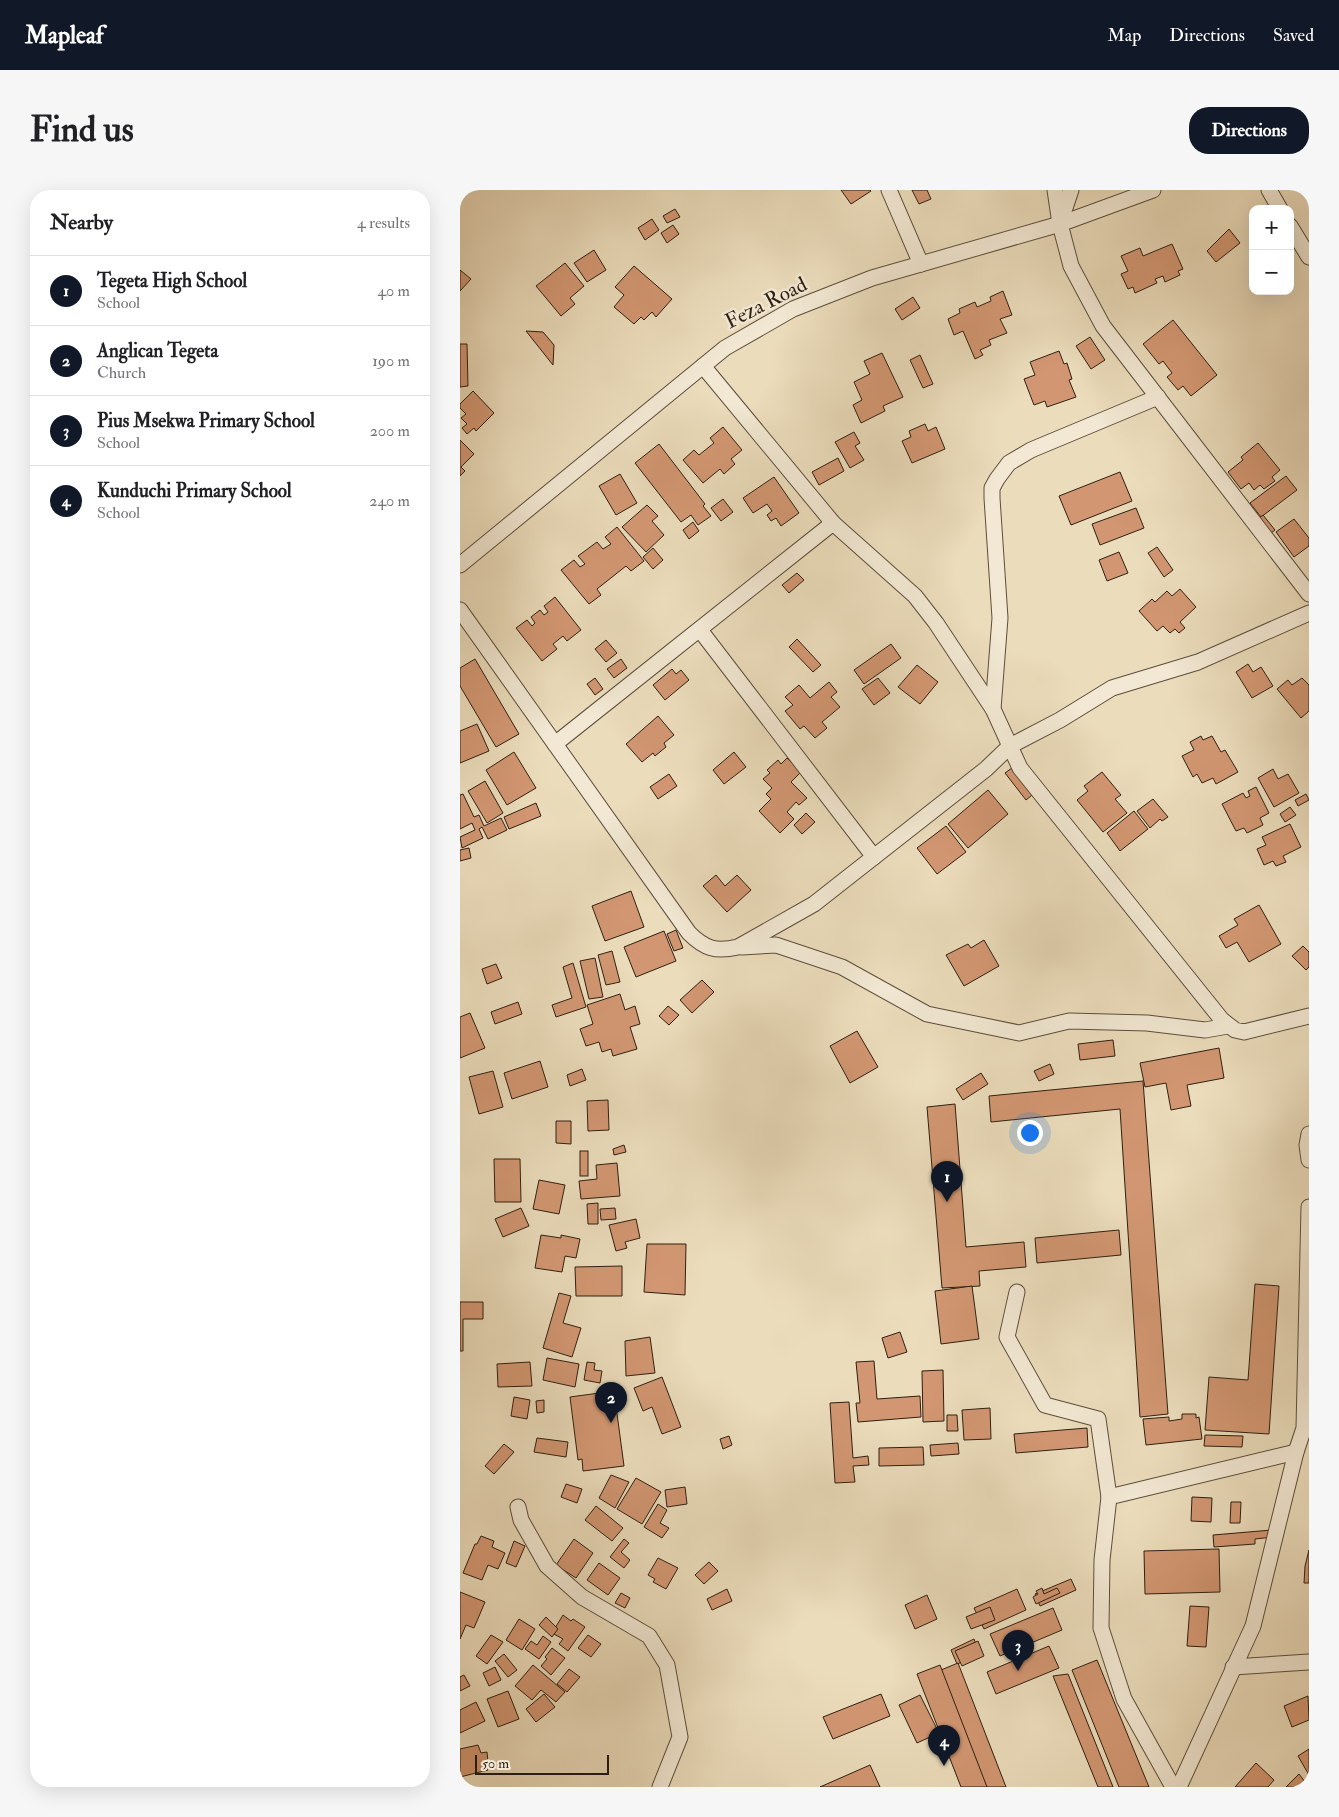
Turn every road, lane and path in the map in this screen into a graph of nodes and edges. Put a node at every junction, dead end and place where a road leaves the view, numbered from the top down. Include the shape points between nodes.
1 (888, 190) edge
2 (1055, 190) edge
3 (1071, 190) edge
4 (1153, 190) edge
5 (1269, 190) edge
6 (1278, 205) edge
7 (1060, 224) junction
8 (1294, 233) edge
9 (1309, 258) edge
10 (921, 264) junction
11 (703, 366) junction
12 (1158, 398) junction
13 (833, 523) junction
14 (460, 565) edge
15 (1309, 594) edge
16 (460, 610) edge
17 (1309, 613) edge
18 (700, 630) junction
19 (993, 709) junction
20 (555, 744) junction
21 (1010, 746) junction
22 (874, 857) junction
23 (738, 948) junction
24 (1309, 1016) edge
25 (1228, 1026) junction
26 (1309, 1134) edge
27 (1309, 1160) edge
28 (1309, 1208) edge
29 (1017, 1292) dead end
30 (1306, 1426) edge
31 (1296, 1452) junction
32 (1109, 1496) junction
33 (518, 1507) dead end
34 (1309, 1662) edge
35 (1233, 1667) junction
36 (660, 1787) edge
37 (1173, 1787) edge
38 (1179, 1787) edge

1 - 10 street
2 - 7 street
3 - 7 street
4 - 7 street, Feza Road
5 - 6 street
7 - 10 street, Feza Road
7 - 12 street via 1071,266 1103,326
8 - 9 street
10 - 11 street, Feza Road via 872,278 793,309 725,348
11 - 13 street
11 - 14 street, Feza Road
12 - 15 street
12 - 19 street via 1031,450 1009,463 992,488 1000,618
13 - 18 street
13 - 19 street via 915,596
16 - 20 street
17 - 21 street via 1198,662 1112,688
18 - 20 street
18 - 22 street
19 - 21 street
20 - 23 street via 689,932 711,948
21 - 22 street via 986,769
21 - 25 street via 1020,768
22 - 23 street via 814,904
23 - 25 street via 776,945 842,967 928,1014 1019,1033 1069,1021 1146,1023 1205,1030
24 - 25 street via 1244,1032
26 - 27 street
28 - 30 street
29 - 32 street via 1007,1337 1045,1405 1098,1419
30 - 31 street
31 - 32 street
31 - 35 street via 1253,1626
32 - 37 street via 1102,1560 1101,1628 1124,1699
33 - 36 street via 547,1566 582,1598 649,1636 667,1665 680,1737
34 - 35 street
35 - 38 street

